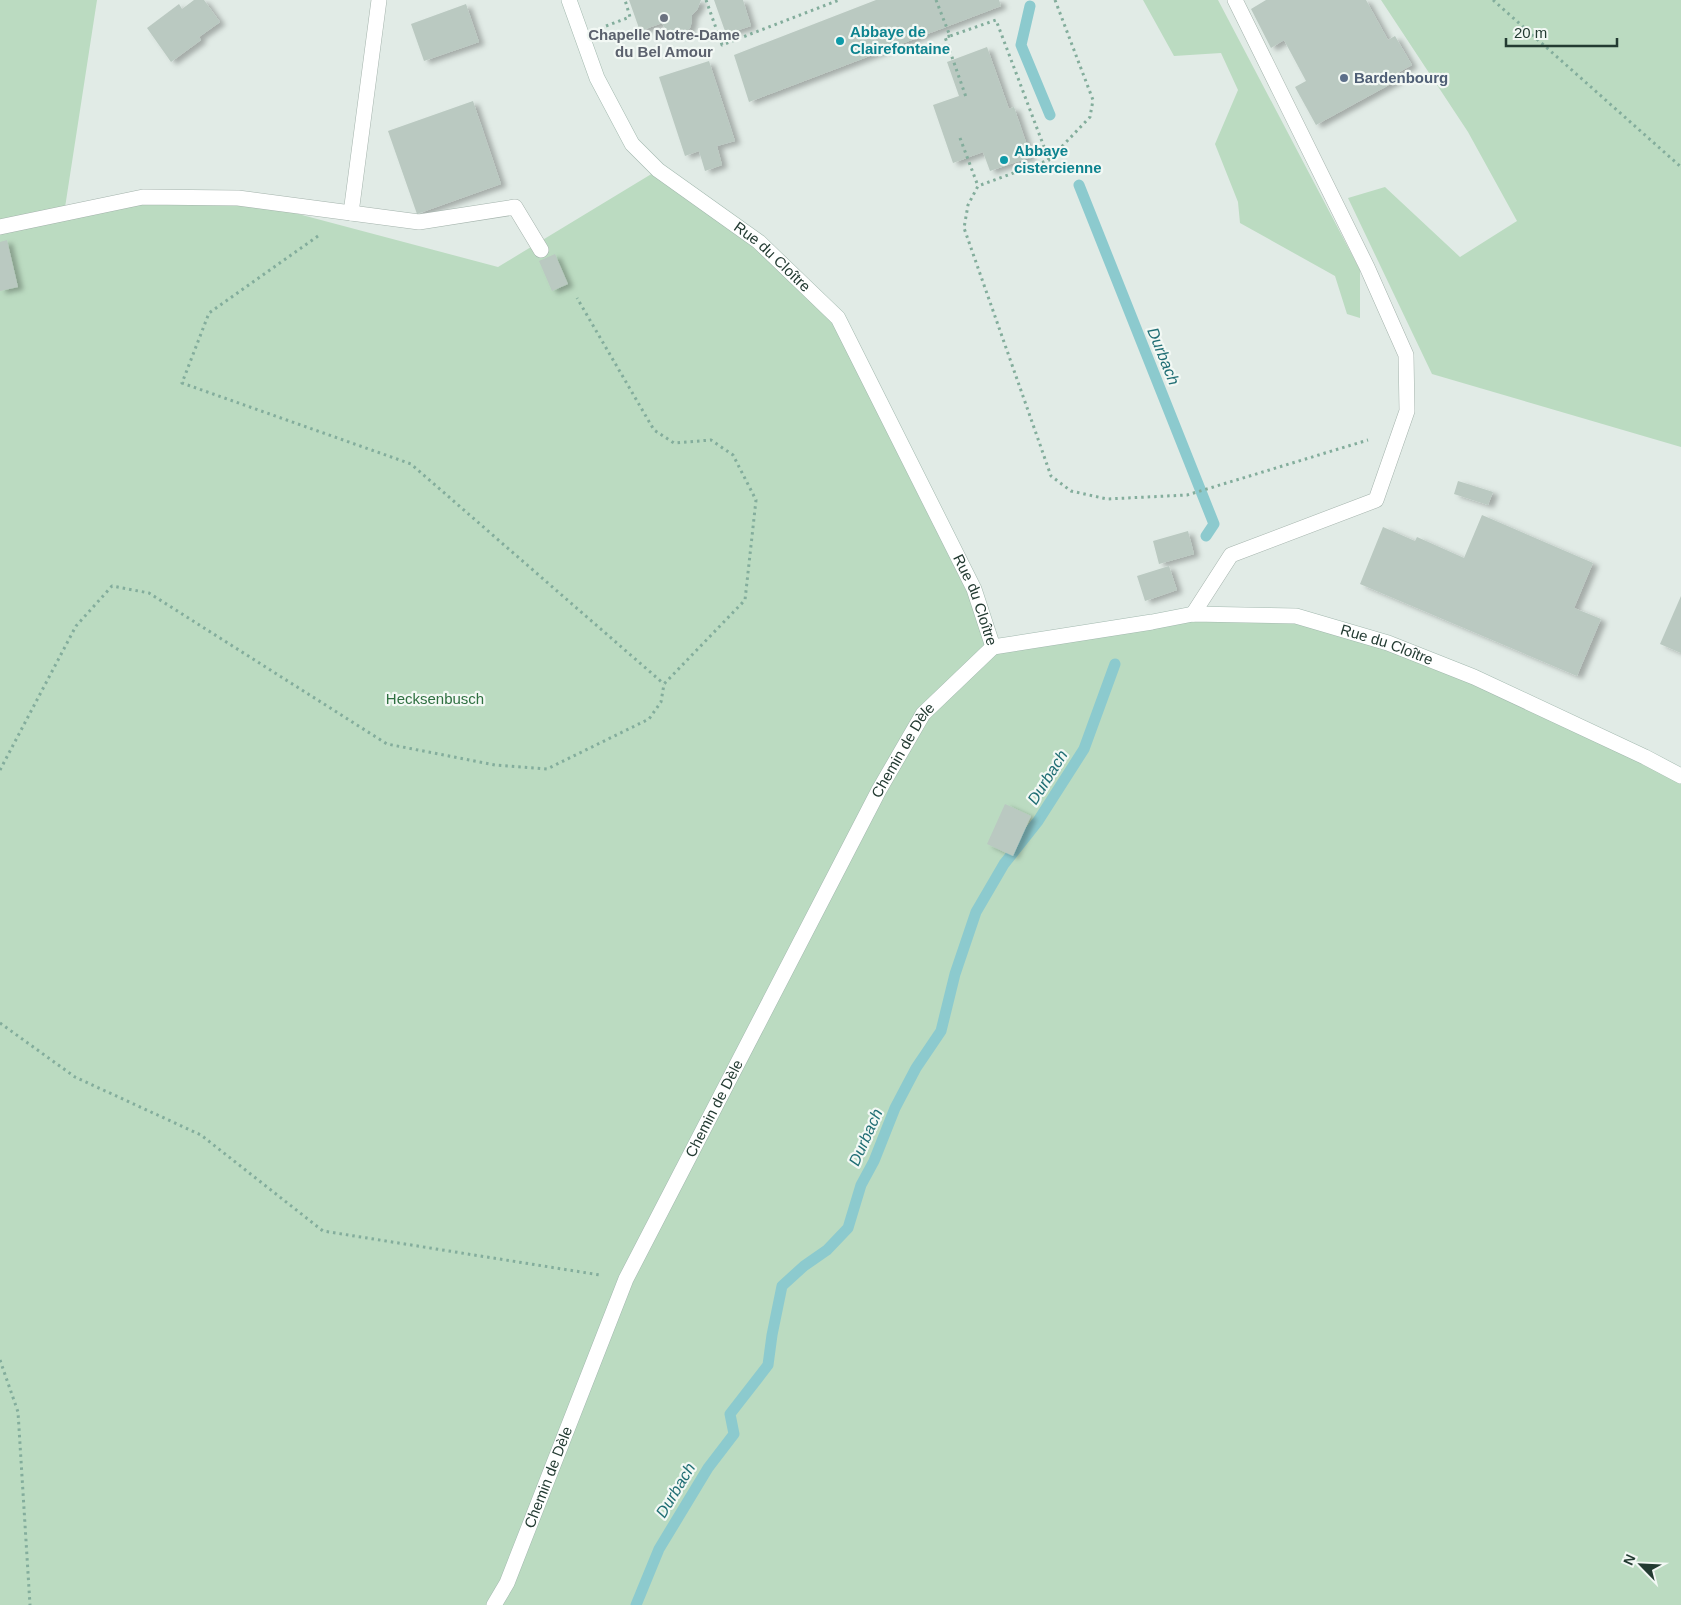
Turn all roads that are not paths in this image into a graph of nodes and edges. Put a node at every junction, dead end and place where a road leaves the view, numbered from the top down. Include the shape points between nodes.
1 (379, 0) edge
2 (569, 0) edge
3 (1234, 0) edge
4 (351, 213) junction
5 (0, 227) edge
6 (541, 250) dead end
7 (1193, 614) junction
8 (993, 647) junction
9 (1681, 776) edge
10 (494, 1605) edge

1 - 4 street
2 - 8 street, Rue du Cloître via 597,78 632,144 658,170 759,242 838,318 974,589
3 - 7 street via 1367,267 1406,356 1406,411 1376,500 1231,556
4 - 5 street via 238,198 143,197
4 - 6 street via 420,222 515,207
7 - 8 street, Rue du Cloître
7 - 9 street, Rue du Cloître via 1296,616 1388,643 1474,677
8 - 10 street, Chemin de Dèle via 923,714 879,790 626,1279 508,1583

